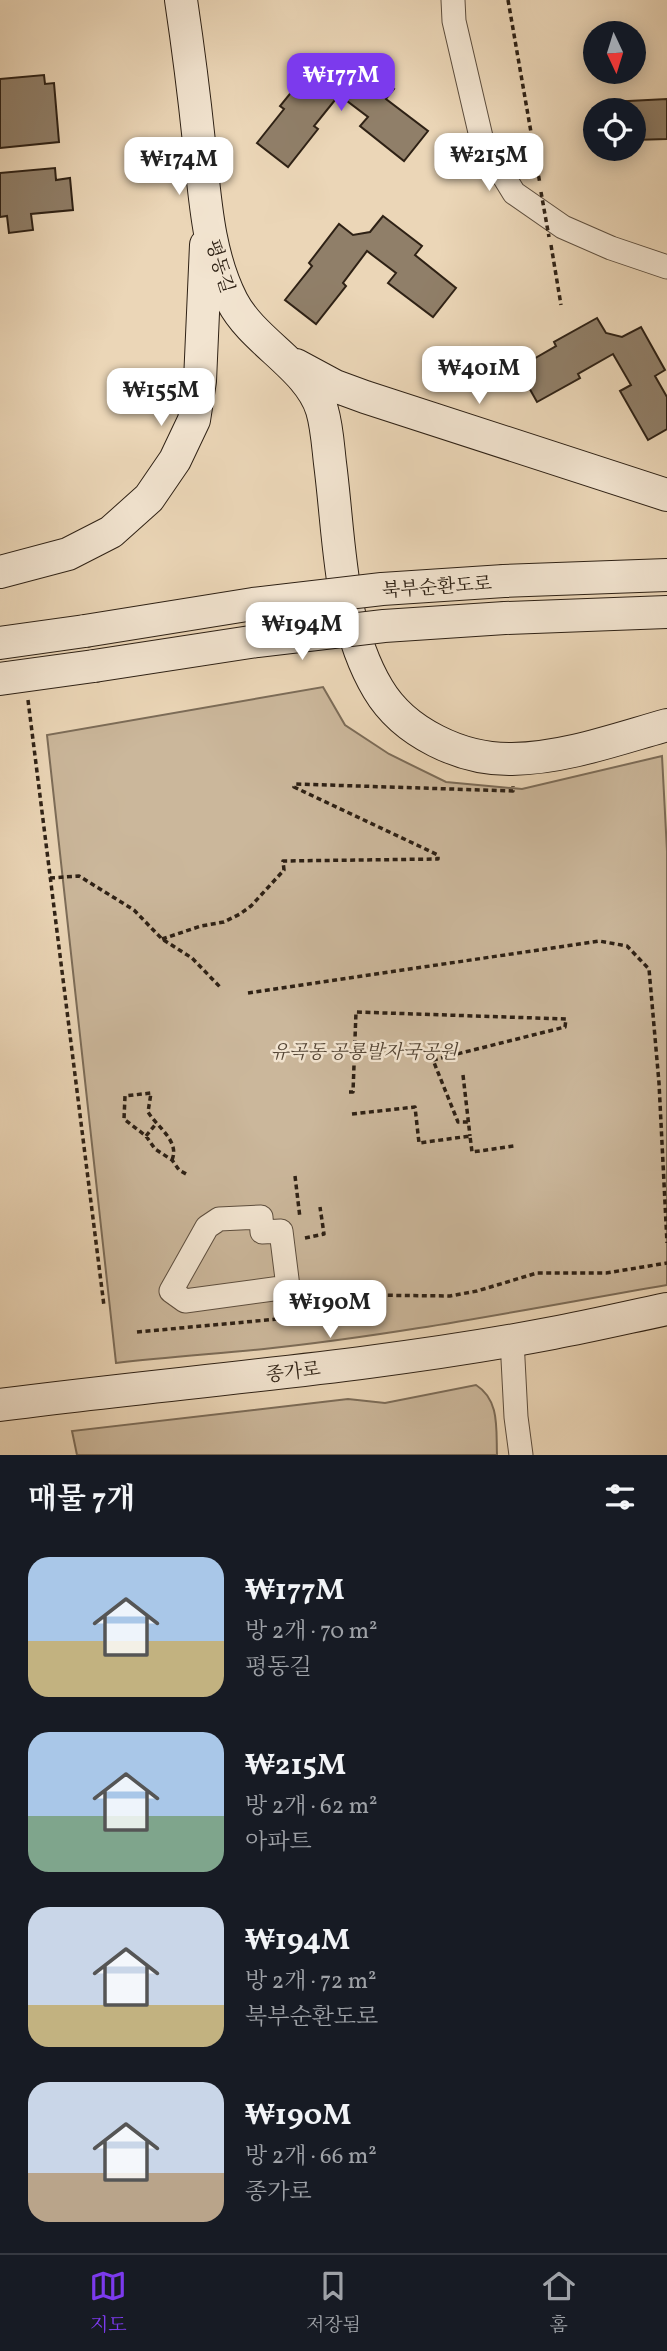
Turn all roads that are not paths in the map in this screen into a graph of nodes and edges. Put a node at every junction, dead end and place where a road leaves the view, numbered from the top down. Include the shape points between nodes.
1 (181, 0) edge
2 (453, 0) edge
3 (208, 219) junction
4 (667, 267) edge
5 (274, 351) junction
6 (667, 495) edge
7 (0, 572) edge
8 (667, 575) edge
9 (661, 614) edge
10 (0, 643) edge
11 (12, 677) edge
12 (667, 725) edge
13 (185, 1301) joint
14 (667, 1309) edge
15 (512, 1340) junction
16 (0, 1405) edge
17 (521, 1455) edge

1 - 3 main road, 평동길
2 - 4 street via 482,141 514,193 563,227
3 - 5 main road, 평동길 via 218,268 233,303
3 - 7 main road via 200,381 194,420 175,460 149,498 111,533 68,554
5 - 6 main road via 306,372 365,397
5 - 12 main road via 297,372 321,408 347,605 366,667 393,709 430,738 486,758 549,755
8 - 10 main road, 북부순환도로, bridge via 382,589
9 - 11 main road, 북부순환도로, bridge via 372,627
13 - 13 street via 171,1290 207,1227 219,1219 261,1217 262,1232 281,1231 288,1287
14 - 15 main road, 종가로
15 - 16 main road, 종가로
15 - 17 street

